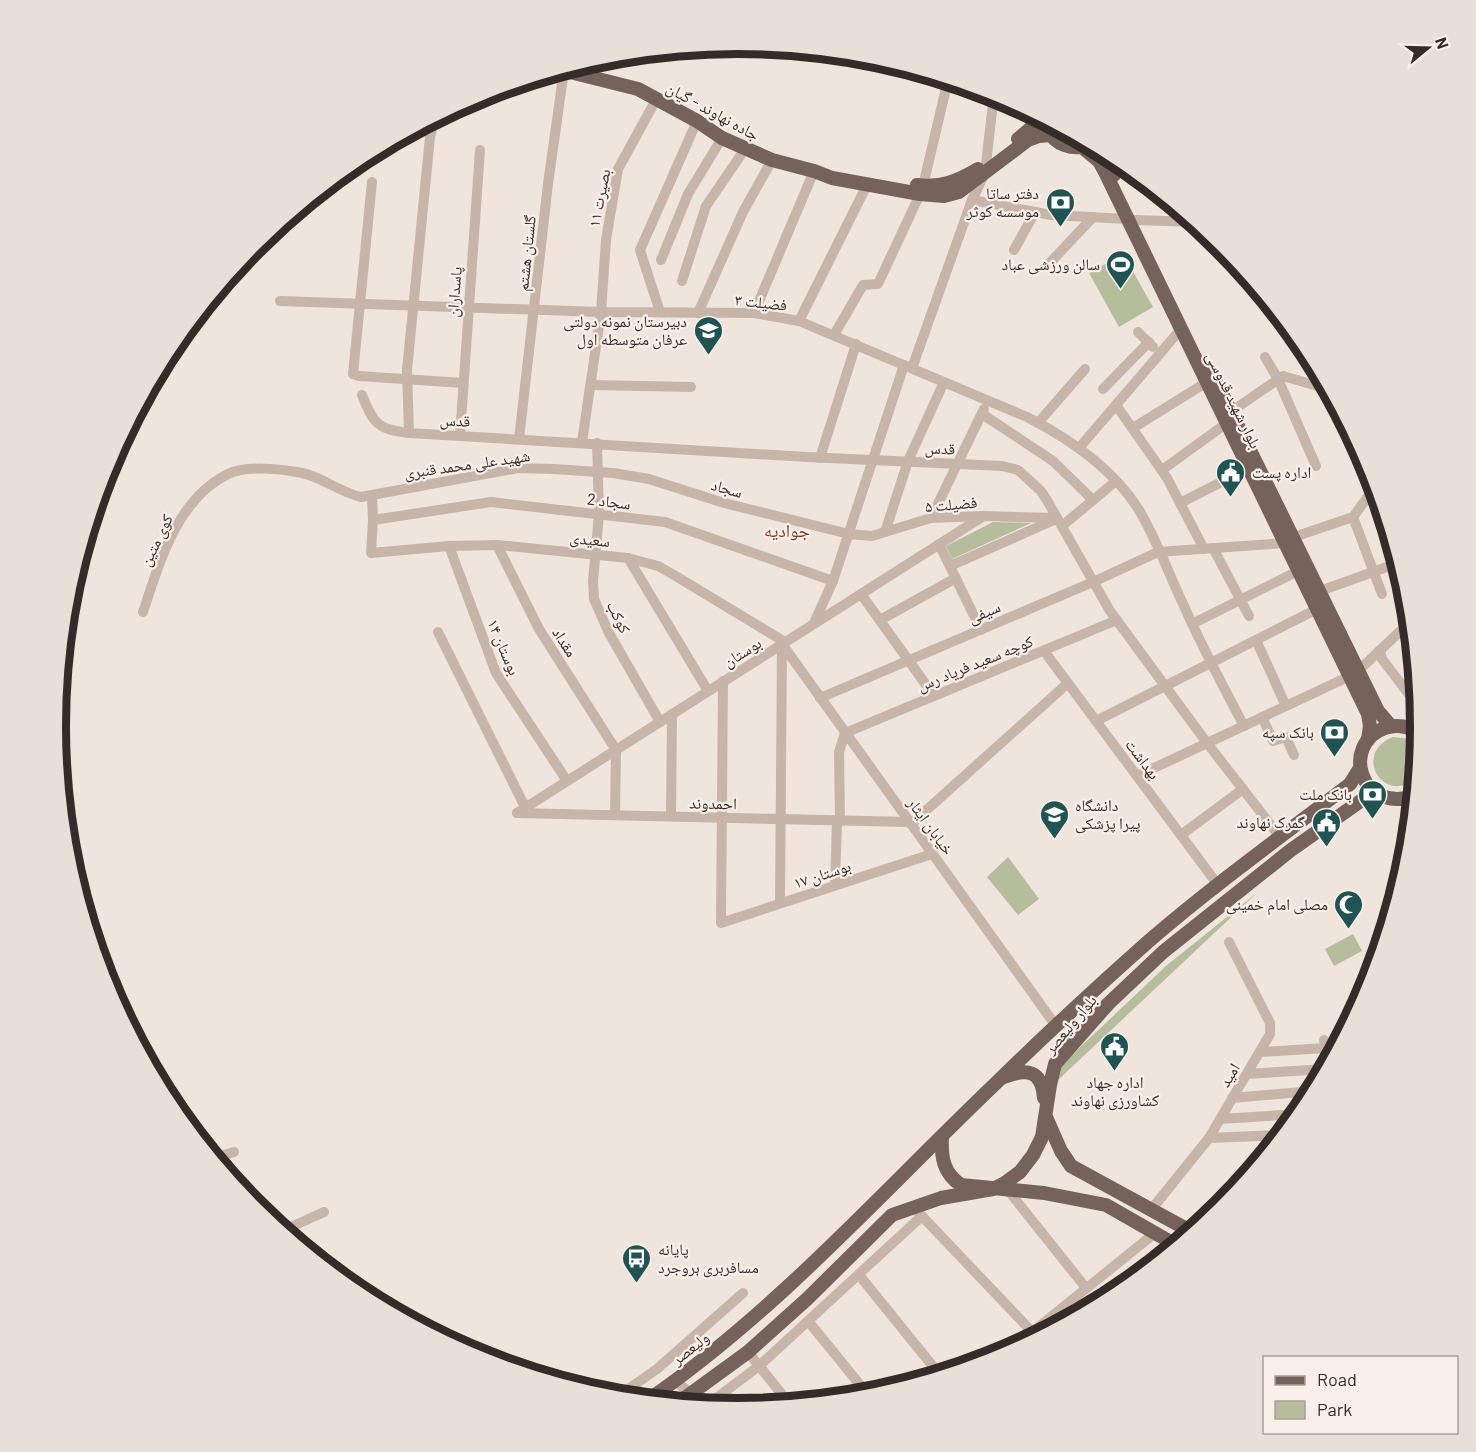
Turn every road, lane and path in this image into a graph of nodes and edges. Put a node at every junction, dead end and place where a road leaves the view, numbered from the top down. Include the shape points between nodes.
1 (579, 74) edge
2 (562, 78) edge
3 (947, 88) edge
4 (657, 98) junction
5 (993, 104) edge
6 (696, 121) junction
7 (1036, 123) edge
8 (432, 128) edge
9 (1048, 130) edge
10 (1051, 135) junction
11 (722, 138) junction
12 (1077, 146) edge
13 (745, 149) junction
14 (480, 150) dead end
15 (1096, 158) edge
16 (772, 160) junction
17 (1111, 167) edge
18 (985, 169) junction
19 (814, 171) junction
20 (372, 182) dead end
21 (867, 185) junction
22 (921, 190) junction
23 (972, 200) junction
24 (1035, 212) junction
25 (1093, 217) junction
26 (1131, 219) junction
27 (1181, 221) edge
28 (1014, 250) dead end
29 (661, 260) dead end
30 (1046, 267) dead end
31 (682, 281) dead end
32 (279, 301) dead end
33 (360, 303) junction
34 (412, 305) junction
35 (468, 307) junction
36 (535, 309) junction
37 (601, 312) junction
38 (660, 312) junction
39 (698, 313) junction
40 (754, 313) junction
41 (799, 321) junction
42 (1180, 329) junction
43 (1138, 332) dead end
44 (834, 335) junction
45 (1149, 342) junction
46 (856, 344) junction
47 (1160, 353) junction
48 (1265, 357) dead end
49 (908, 367) junction
50 (1084, 369) dead end
51 (1278, 379) junction
52 (408, 380) junction
53 (944, 382) junction
54 (1207, 382) junction
55 (463, 383) junction
56 (591, 385) junction
57 (1317, 386) edge
58 (691, 387) dead end
59 (1103, 389) dead end
60 (362, 395) dead end
61 (988, 401) junction
62 (1116, 405) junction
63 (982, 414) junction
64 (1229, 417) junction
65 (1038, 423) junction
66 (1132, 428) junction
67 (409, 433) junction
68 (459, 435) junction
69 (519, 439) junction
70 (582, 442) junction
71 (597, 443) junction
72 (1079, 448) junction
73 (820, 458) junction
74 (873, 459) junction
75 (908, 461) junction
76 (958, 463) junction
77 (1316, 466) dead end
78 (1249, 468) junction
79 (1162, 470) junction
80 (597, 472) junction
81 (1116, 481) junction
82 (374, 494) junction
83 (1369, 496) edge
84 (1093, 500) junction
85 (1180, 503) junction
86 (599, 514) junction
87 (983, 516) junction
88 (1353, 517) junction
89 (931, 518) junction
90 (373, 520) junction
91 (1059, 522) junction
92 (885, 532) junction
93 (849, 534) junction
94 (1289, 540) junction
95 (939, 544) junction
96 (497, 545) junction
97 (449, 546) junction
98 (1208, 549) junction
99 (1158, 552) junction
100 (595, 555) junction
101 (628, 558) junction
102 (950, 566) junction
103 (1390, 566) edge
104 (1298, 571) junction
105 (1374, 572) junction
106 (956, 578) junction
107 (834, 581) junction
108 (1093, 582) junction
109 (1320, 591) junction
110 (861, 594) junction
111 (1382, 594) dead end
112 (1241, 599) junction
113 (1317, 609) junction
114 (143, 612) dead end
115 (1249, 616) dead end
116 (880, 620) junction
117 (1117, 620) junction
118 (814, 623) junction
119 (1192, 624) junction
120 (1403, 629) edge
121 (981, 630) junction
122 (438, 632) dead end
123 (1256, 640) junction
124 (784, 643) junction
125 (1380, 650) junction
126 (1044, 651) junction
127 (908, 660) junction
128 (1211, 662) junction
129 (1354, 673) junction
130 (723, 681) junction
131 (1068, 683) junction
132 (1166, 686) junction
133 (708, 691) junction
134 (1409, 695) edge
135 (934, 696) junction
136 (820, 698) junction
137 (1286, 706) junction
138 (672, 714) junction
139 (1262, 717) junction
140 (1096, 721) junction
141 (660, 722) junction
142 (1244, 726) junction
143 (1391, 726) junction
144 (1410, 728) edge
145 (845, 733) junction
146 (1368, 740) junction
147 (1208, 743) junction
148 (616, 750) junction
149 (1294, 755) dead end
150 (1360, 768) junction
151 (1137, 776) junction
152 (567, 781) junction
153 (1243, 789) junction
154 (1382, 797) junction
155 (1405, 801) edge
156 (521, 810) junction
157 (615, 815) junction
158 (671, 816) junction
159 (722, 818) junction
160 (781, 819) junction
161 (839, 821) junction
162 (910, 823) junction
163 (1181, 835) junction
164 (1280, 837) junction
165 (932, 854) junction
166 (836, 885) junction
167 (1218, 885) junction
168 (780, 903) junction
169 (1151, 939) junction
170 (1229, 942) dead end
171 (1164, 952) junction
172 (1056, 1026) junction
173 (1326, 1050) edge
174 (1260, 1052) junction
175 (1315, 1070) edge
176 (1247, 1074) junction
177 (1001, 1078) junction
178 (1301, 1092) edge
179 (1232, 1098) junction
180 (1286, 1115) edge
181 (1046, 1116) junction
182 (1220, 1119) junction
183 (1271, 1135) edge
184 (942, 1137) junction
185 (1209, 1138) junction
186 (234, 1152) dead end
187 (222, 1156) edge
188 (1000, 1189) junction
189 (1151, 1210) junction
190 (324, 1212) dead end
191 (918, 1212) junction
192 (291, 1227) edge
193 (1184, 1228) edge
194 (1155, 1233) junction
195 (1169, 1241) edge
196 (859, 1275) junction
197 (1086, 1288) junction
198 (743, 1293) dead end
199 (751, 1321) joint
200 (809, 1322) junction
201 (1047, 1323) edge
202 (1031, 1331) edge
203 (748, 1352) junction
204 (759, 1366) junction
205 (934, 1368) edge
206 (675, 1381) junction
207 (861, 1386) edge
208 (629, 1389) edge
209 (658, 1393) edge
210 (688, 1396) edge
211 (698, 1397) edge
212 (702, 1397) edge
213 (784, 1397) edge

1 - 4 main road, جاده نهاوند - گیان via 622,83
2 - 36 street, گلستان هشتم
3 - 22 street
4 - 6 main road, جاده نهاوند - گیان
4 - 37 street, بصیرت ۱۱ via 618,169 606,240
5 - 18 street
6 - 11 main road, جاده نهاوند - گیان
6 - 38 street via 640,250
7 - 18 main road, جاده نهاوند - گیان
8 - 34 street
9 - 10 main road
10 - 12 main road via 1064,145
10 - 18 main road, جاده نهاوند - گیان via 1033,137
11 - 13 main road, جاده نهاوند - گیان
11 - 29 street via 688,194
13 - 16 main road, جاده نهاوند - گیان
13 - 31 street via 706,206
14 - 35 street, پاسداران
15 - 26 main road, بلوار شهید قدوسی
16 - 19 main road, جاده نهاوند - گیان
16 - 39 street via 743,212
17 - 26 main road, بلوار شهید قدوسی
18 - 22 main road, جاده نهاوند - گیان via 950,195
18 - 23 street
19 - 21 main road, جاده نهاوند - گیان
19 - 22 main road, جاده نهاوند - گیان
19 - 40 street
20 - 33 street
21 - 22 main road, جاده نهاوند - گیان
21 - 41 street
22 - 44 street via 878,284 863,285
23 - 24 street
23 - 49 street
24 - 25 street
24 - 28 street
25 - 26 street
25 - 30 street
26 - 27 street
26 - 42 main road, بلوار شهید قدوسی
26 - 64 main road, بلوار شهید قدوسی
32 - 33 street, فضیلت ۳
33 - 34 street, فضیلت ۳
33 - 52 street via 353,374
34 - 35 street, فضیلت ۳
34 - 52 street
35 - 36 street, فضیلت ۳
35 - 55 street, پاسداران
36 - 37 street, فضیلت ۳
36 - 69 street, گلستان هشتم
37 - 38 street, فضیلت ۳
37 - 56 street, بصیرت ۱۱
38 - 39 street, فضیلت ۳
39 - 40 street, فضیلت ۳
40 - 41 street, فضیلت ۳
41 - 44 street, فضیلت ۳
42 - 47 street
42 - 54 main road, بلوار شهید قدوسی
43 - 45 street
44 - 46 street, فضیلت ۳
45 - 47 street
45 - 59 street
46 - 49 street, فضیلت ۳
46 - 73 street
47 - 62 street
48 - 51 street
49 - 53 street, فضیلت ۳
49 - 74 street
50 - 65 street
51 - 57 street via 1283,376
51 - 64 street
51 - 77 street
52 - 55 street
52 - 67 street
53 - 61 street, فضیلت ۳
53 - 75 street
54 - 64 main road, بلوار شهید قدوسی
54 - 66 street
55 - 68 street, پاسداران
56 - 58 street
56 - 70 street, بصیرت ۱۱
60 - 67 street, قدس via 379,425 386,430
61 - 63 street
61 - 65 street, فضیلت ۳
62 - 66 street
62 - 72 street
63 - 76 street
63 - 84 street via 1053,461
64 - 78 main road, بلوار شهید قدوسی
64 - 79 street
64 - 94 main road, بلوار شهید قدوسی
65 - 72 street, فضیلت ۳
66 - 79 street
67 - 68 street, قدس
68 - 69 street, قدس
69 - 70 street, قدس
70 - 71 street, قدس
71 - 73 street, قدس
71 - 80 street, کوکب
72 - 81 street, فضیلت ۳
73 - 74 street, قدس
74 - 75 street, قدس
74 - 93 street
75 - 76 street, قدس
75 - 92 street
76 - 89 street
76 - 91 street, قدس via 1018,470 1041,491
78 - 85 street
78 - 94 main road, بلوار شهید قدوسی
79 - 85 street
80 - 82 street, شهید علی محمد قنبری via 518,468
80 - 86 street, کوکب
80 - 93 street, سجاد via 649,479 724,503
81 - 84 street
81 - 99 street, فضیلت ۳ via 1139,510
82 - 90 street
82 - 114 street, کوی متین via 347,494 305,473 251,469 230,472 191,505 173,532
83 - 88 street
84 - 91 street
85 - 98 street
86 - 90 street, سجاد 2 via 491,502
86 - 100 street, کوکب
86 - 107 street, سجاد 2 via 665,522
87 - 89 street, فضیلت ۵
87 - 91 street, فضیلت ۵
87 - 95 street, بوستان
88 - 94 street
88 - 105 street
89 - 92 street, فضیلت ۵
90 - 97 street, سعیدی via 371,553
91 - 102 street
91 - 108 street, قدس
92 - 93 street, فضیلت ۵ via 872,536
93 - 107 street
94 - 98 street
94 - 104 main road, بلوار شهید قدوسی
94 - 109 main road, بلوار شهید قدوسی
95 - 102 street
95 - 110 street, بوستان
96 - 97 street, سعیدی
96 - 100 street, سعیدی
96 - 148 street, مقداد via 539,629
97 - 152 street, بوستان ۱۴ via 496,673
98 - 99 street
98 - 112 street
99 - 108 street, سیفی
99 - 119 street, فضیلت ۳
100 - 101 street, سعیدی
100 - 141 street, کوکب via 594,599 598,613
101 - 124 street, سعیدی via 658,566
101 - 133 street
102 - 106 street
103 - 105 street
104 - 112 street
104 - 113 main road, بلوار شهید قدوسی
105 - 109 street
105 - 111 street
106 - 116 street
106 - 121 street
107 - 118 street
108 - 117 street, قدس
108 - 121 street, سیفی
109 - 129 main road, بلوار شهید قدوسی
110 - 116 street
110 - 118 street, بوستان
112 - 115 street
112 - 119 street
113 - 123 street
113 - 129 main road, بلوار شهید قدوسی
116 - 127 street
117 - 126 street, کوچه سعید فریاد رس
117 - 132 street, قدس
118 - 124 street, بوستان
119 - 128 street, فضیلت ۳
120 - 125 street
121 - 127 street, سیفی
122 - 156 street
123 - 128 street
123 - 137 street
124 - 130 street, بوستان
124 - 136 street, خیابان ایثار
124 - 160 street
125 - 129 street
125 - 134 street via 1382,659
126 - 131 street, بهداشت
126 - 135 street, کوچه سعید فریاد رس
127 - 135 street
127 - 136 street, سیفی
128 - 132 street
128 - 142 street, فضیلت ۳
129 - 137 street
129 - 143 main road
129 - 146 main road, بلوار شهید قدوسی via 1368,714
130 - 133 street, بوستان
130 - 159 street
131 - 140 street, بهداشت
131 - 162 street
132 - 140 street
132 - 147 street, قدس
133 - 138 street, بوستان
135 - 145 street, کوچه سعید فریاد رس
136 - 145 street, خیابان ایثار
137 - 139 street
138 - 141 street, بوستان
138 - 158 street
139 - 142 street
139 - 149 street via 1273,741 1286,737
140 - 151 street, بهداشت
141 - 148 street, بوستان
142 - 147 street
143 - 144 main road
143 - 146 main road
145 - 161 street via 839,752
145 - 162 street, خیابان ایثار
146 - 150 main road, بلوار شهید قدوسی
147 - 151 street
147 - 153 street, قدس
148 - 152 street, بوستان
148 - 157 street
150 - 154 main road via 1367,785
150 - 164 main road, بلوار ولیعصر via 1350,784
151 - 163 street, بهداشت
152 - 156 street, بوستان
153 - 163 street
153 - 164 street, قدس
154 - 155 main road
154 - 171 main road, بلوار ولیعصر via 1362,800 1291,850
156 - 157 street, احمدوند
157 - 158 street, احمدوند
158 - 159 street, احمدوند
159 - 160 street, احمدوند
159 - 168 street, بوستان ۱۷ via 721,922
160 - 161 street, احمدوند
160 - 168 street
161 - 162 street, احمدوند
161 - 166 street
162 - 165 street, خیابان ایثار
163 - 167 street, بهداشت
164 - 167 main road, بلوار ولیعصر
165 - 166 street, بوستان ۱۷
165 - 172 street, خیابان ایثار
166 - 168 street, بوستان ۱۷
167 - 169 main road, بلوار ولیعصر
169 - 171 main road
169 - 172 main road, بلوار ولیعصر
170 - 174 street, امید via 1269,1023 1270,1034
171 - 181 main road, بلوار ولیعصر via 1108,1004 1055,1064
172 - 177 main road, بلوار ولیعصر
173 - 174 street via 1325,1044
174 - 176 street, امید
175 - 176 street
176 - 179 street, امید
177 - 181 main road via 1016,1072 1035,1074 1044,1091
177 - 184 main road, بلوار ولیعصر
178 - 179 street
179 - 182 street, امید
180 - 182 street
181 - 188 main road, بلوار ولیعصر via 1042,1137 1027,1164
181 - 189 main road via 1071,1167
182 - 185 street, امید
183 - 185 street
184 - 188 main road via 941,1153 951,1179 961,1185
184 - 199 main road, بلوار ولیعصر
185 - 189 street, امید
186 - 187 street
188 - 191 main road, بلوار ولیعصر via 941,1198
188 - 194 main road via 1106,1205
188 - 197 street
189 - 193 main road
190 - 192 street
191 - 196 street
191 - 202 street
191 - 203 main road, بلوار ولیعصر via 892,1215
194 - 195 main road
194 - 197 street
196 - 200 street
196 - 205 street
197 - 201 street
198 - 208 street via 657,1370
199 - 206 main road, ولیعصر
200 - 204 street
200 - 207 street
203 - 204 street
203 - 211 main road, بلوار ولیعصر
204 - 212 street
204 - 213 street
206 - 209 main road, ولیعصر
206 - 210 street

